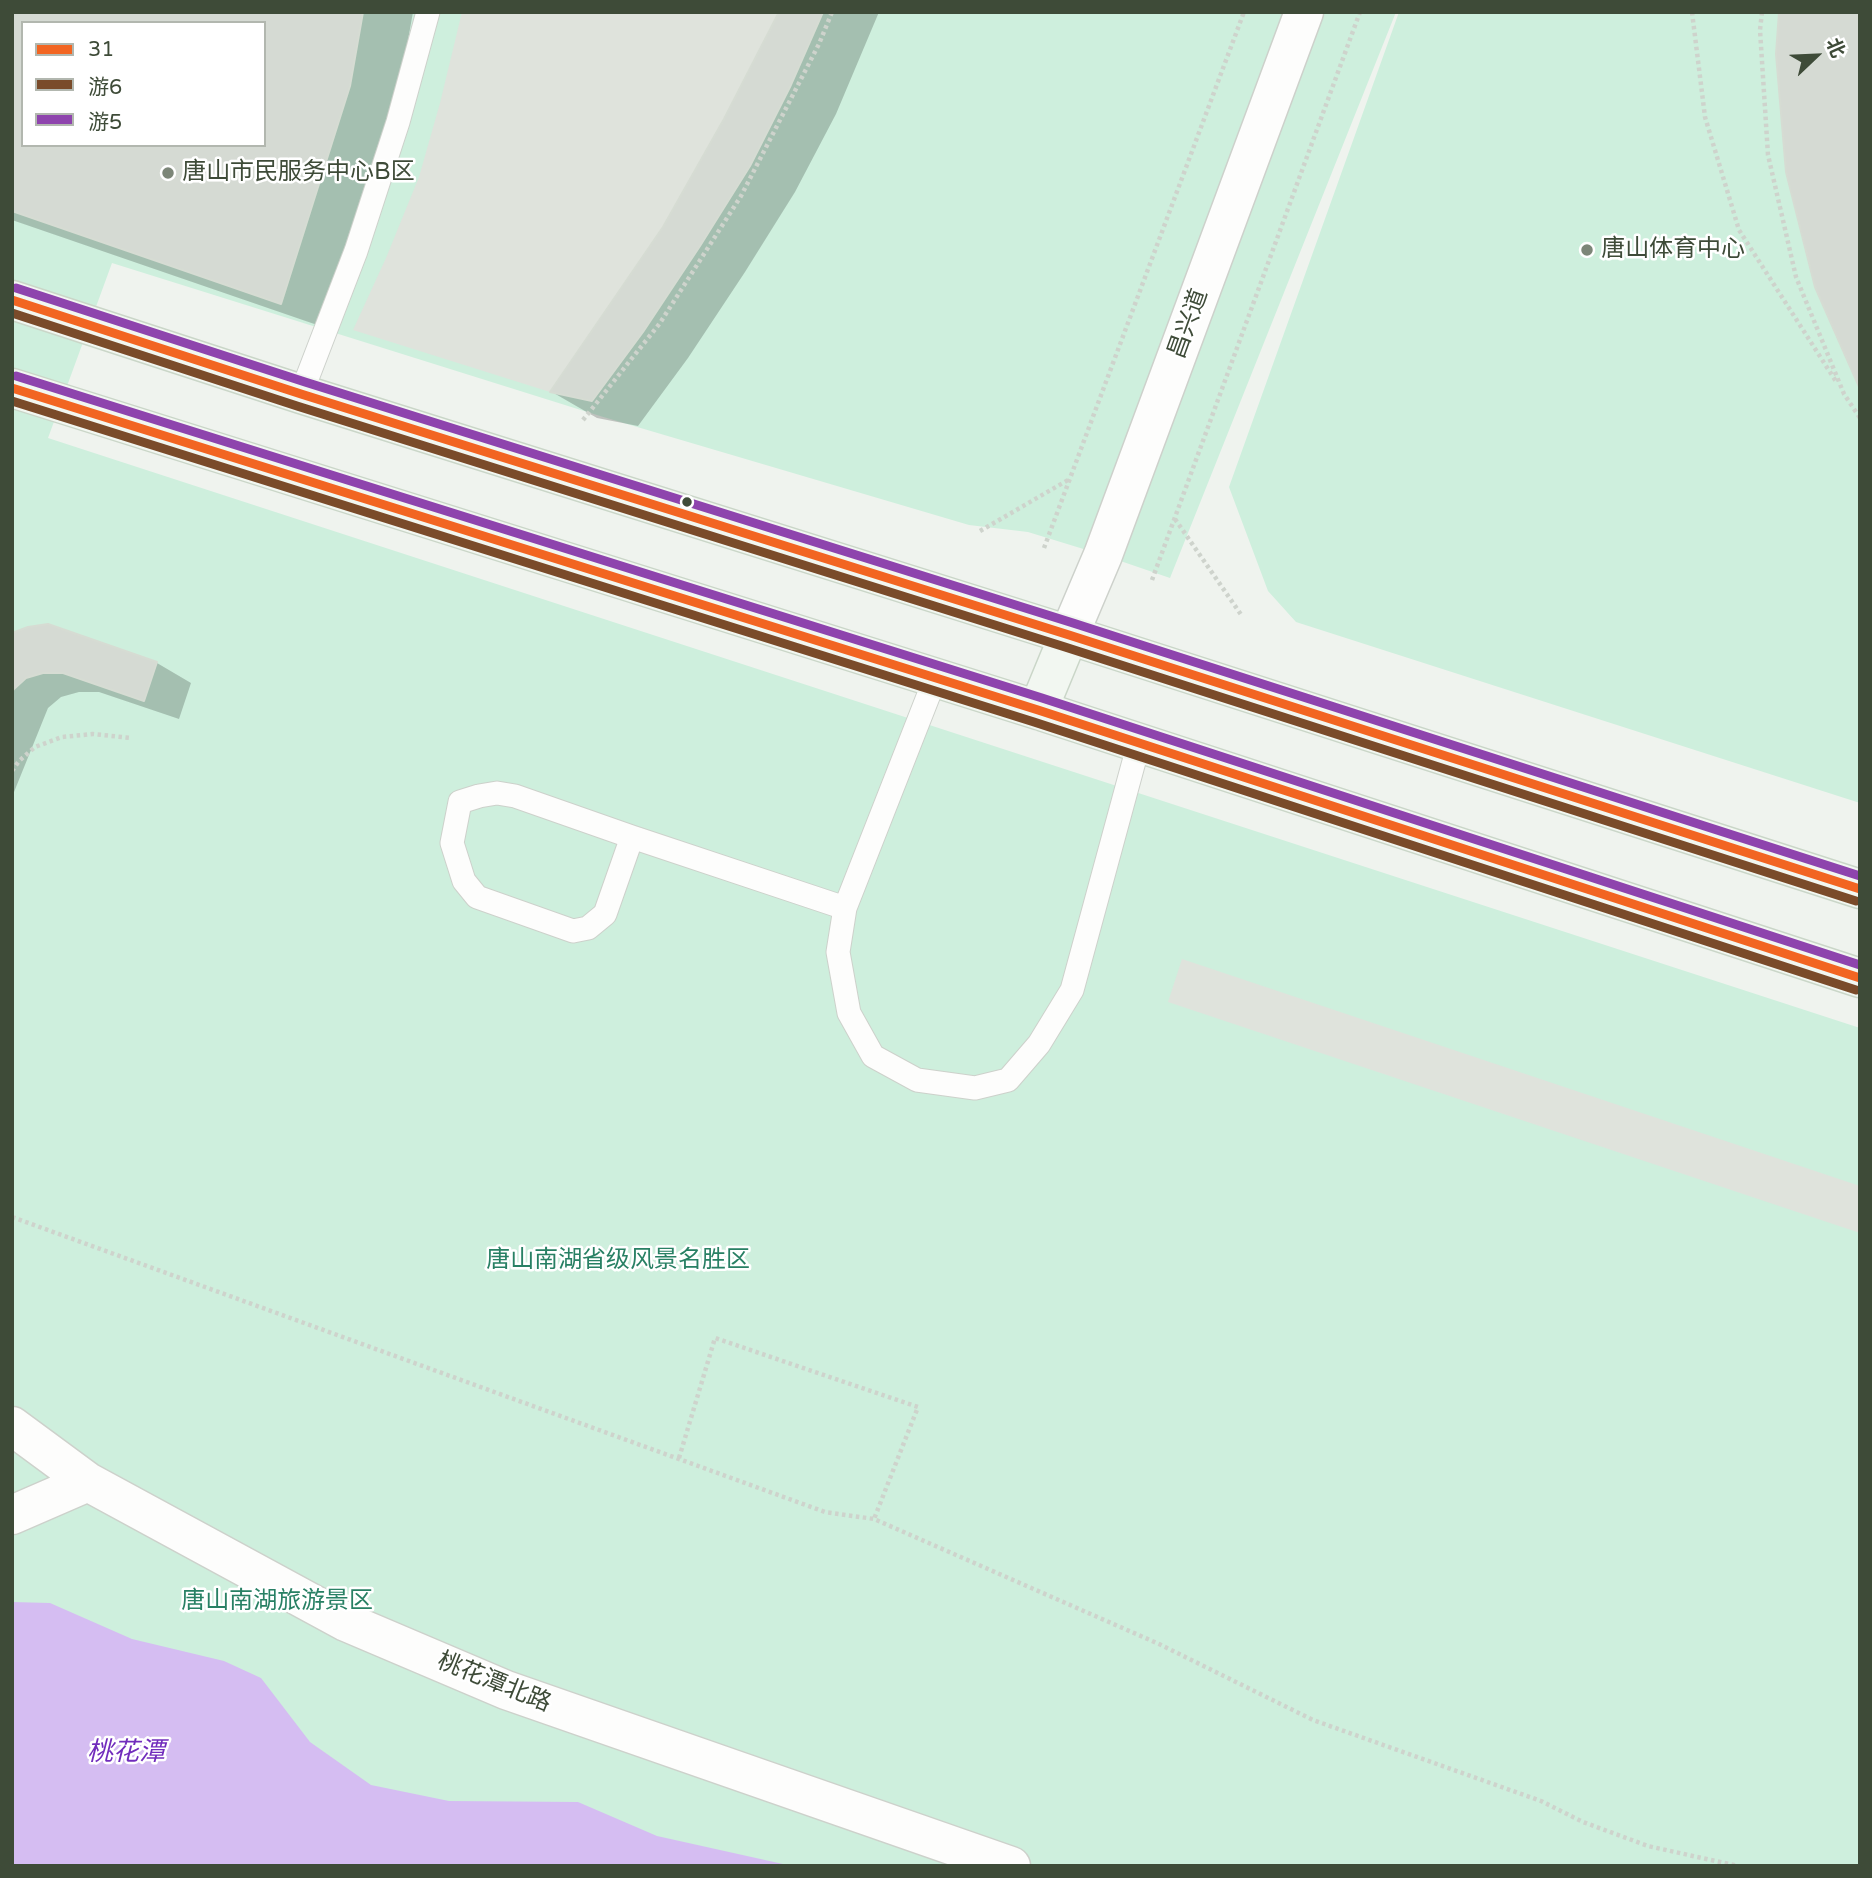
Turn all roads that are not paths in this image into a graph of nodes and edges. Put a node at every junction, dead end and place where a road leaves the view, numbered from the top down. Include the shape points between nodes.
1 (428, 12) edge
2 (1304, 12) edge
3 (12, 300) edge
4 (12, 388) edge
5 (301, 394) junction
6 (1069, 635) junction
7 (935, 679) junction
8 (1038, 710) junction
9 (1139, 743) junction
10 (632, 837) junction
11 (1860, 889) edge
12 (845, 908) junction
13 (1860, 978) edge
14 (12, 1426) edge
15 (89, 1482) junction
16 (12, 1515) edge
17 (1011, 1866) edge

1 - 5 lane via 373,200
2 - 6 street, 昌兴道 via 1099,566
3 - 5 main road
4 - 7 main road
5 - 6 main road
6 - 8 main road
6 - 11 main road
7 - 8 main road
7 - 12 lane
8 - 9 main road
9 - 12 lane via 1072,990 1038,1044 1008,1080 975,1088 917,1080 873,1056 849,1013 838,952
9 - 13 main road
10 - 10 lane via 497,793 460,802 452,844 464,881 477,897 573,931 588,928 605,914
10 - 12 lane
14 - 15 street, 桃花潭北路
15 - 16 street
15 - 17 street, 桃花潭北路 via 346,1622 506,1690

